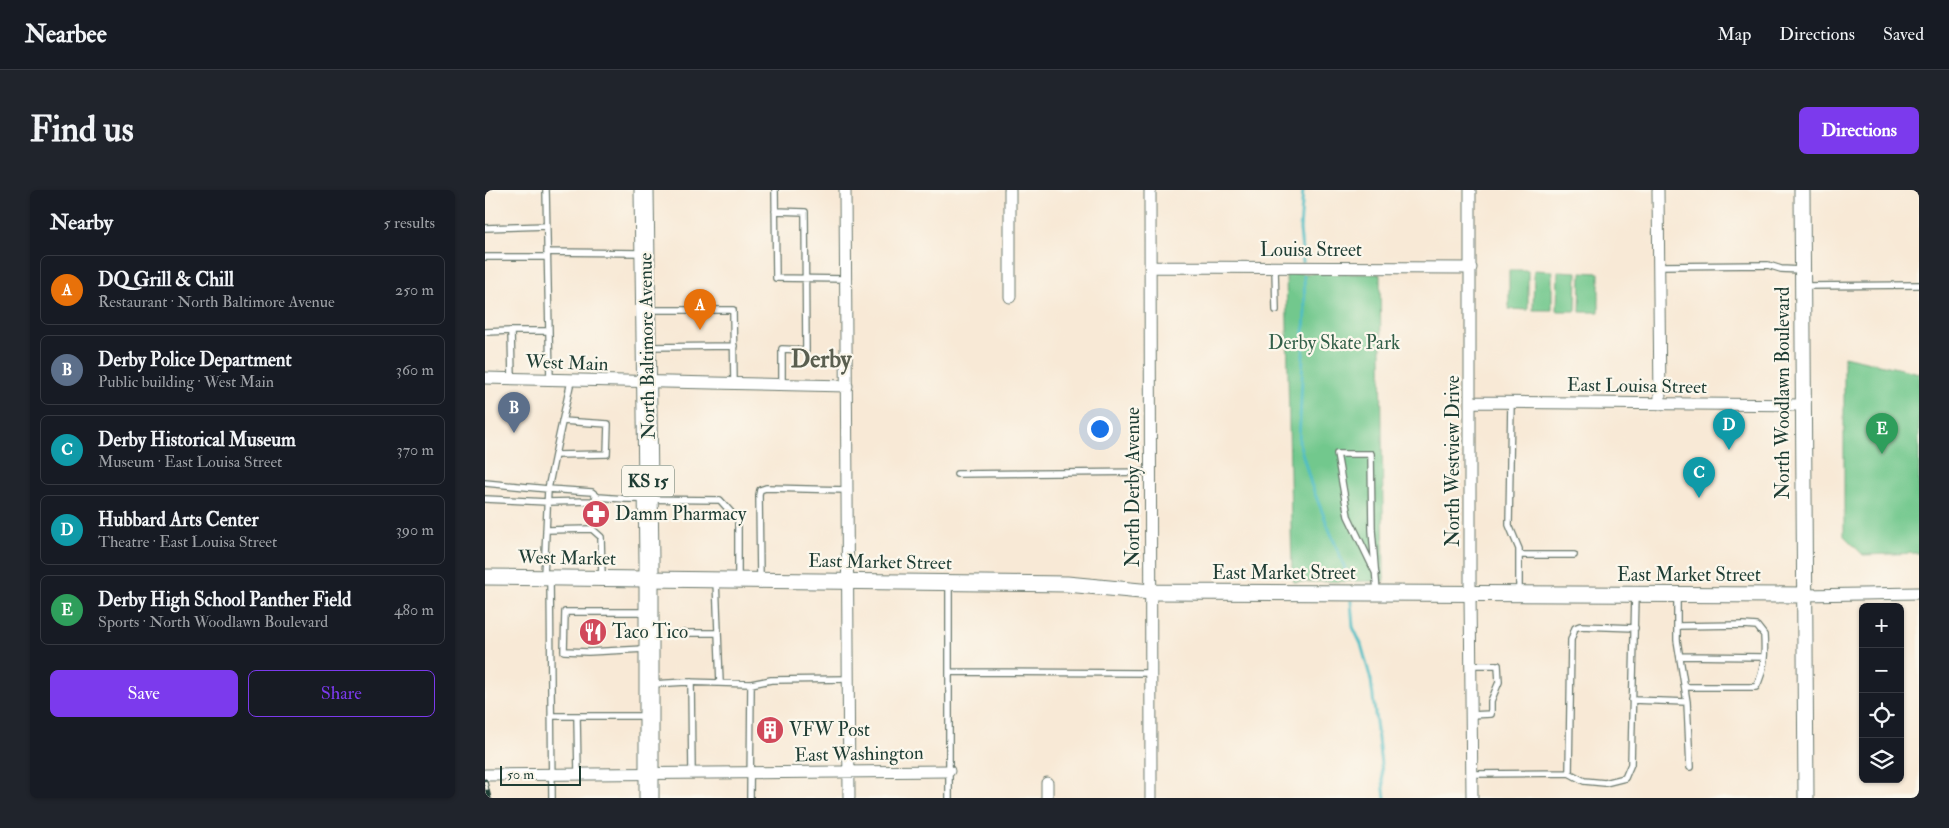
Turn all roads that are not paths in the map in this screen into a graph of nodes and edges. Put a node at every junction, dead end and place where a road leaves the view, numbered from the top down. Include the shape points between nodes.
1 (546, 190) edge
2 (645, 190) edge
3 (775, 190) edge
4 (845, 190) edge
5 (1010, 190) edge
6 (1150, 190) edge
7 (1471, 190) edge
8 (1658, 190) edge
9 (1802, 190) edge
10 (775, 211) junction
11 (547, 226) junction
12 (485, 228) edge
13 (645, 253) junction
14 (547, 255) junction
15 (485, 257) edge
16 (1659, 266) junction
17 (1151, 267) junction
18 (1275, 267) junction
19 (1471, 268) junction
20 (1802, 270) junction
21 (806, 278) junction
22 (846, 279) junction
23 (1919, 285) edge
24 (1802, 286) junction
25 (1010, 297) dead end
26 (646, 310) junction
27 (1275, 310) dead end
28 (511, 331) junction
29 (549, 331) junction
30 (485, 332) edge
31 (734, 346) junction
32 (647, 347) junction
33 (485, 378) edge
34 (512, 379) junction
35 (550, 380) junction
36 (571, 380) junction
37 (647, 382) junction
38 (735, 384) junction
39 (782, 385) junction
40 (847, 386) junction
41 (1470, 402) junction
42 (1511, 402) junction
43 (1660, 404) junction
44 (1803, 405) junction
45 (562, 421) junction
46 (555, 455) junction
47 (1151, 472) junction
48 (957, 474) dead end
49 (485, 483) edge
50 (548, 489) junction
51 (848, 490) junction
52 (598, 497) junction
53 (485, 499) edge
54 (648, 499) junction
55 (547, 502) junction
56 (546, 530) junction
57 (1520, 555) junction
58 (1574, 555) dead end
59 (1376, 574) junction
60 (485, 577) edge
61 (547, 578) junction
62 (602, 579) junction
63 (649, 579) junction
64 (716, 580) junction
65 (738, 580) junction
66 (760, 581) junction
67 (849, 582) junction
68 (949, 583) junction
69 (1151, 592) junction
70 (1377, 594) junction
71 (1470, 594) junction
72 (1519, 594) junction
73 (1919, 594) edge
74 (1635, 595) junction
75 (1677, 595) junction
76 (1804, 595) junction
77 (649, 612) junction
78 (1677, 626) junction
79 (1635, 628) junction
80 (680, 633) dead end
81 (718, 633) junction
82 (649, 648) junction
83 (1680, 656) junction
84 (1764, 657) junction
85 (1471, 665) junction
86 (949, 672) junction
87 (1151, 673) junction
88 (849, 680) junction
89 (691, 682) junction
90 (720, 683) junction
91 (649, 684) junction
92 (751, 684) junction
93 (1685, 687) junction
94 (1632, 700) junction
95 (1687, 702) junction
96 (551, 716) junction
97 (577, 716) junction
98 (649, 716) junction
99 (1471, 716) junction
100 (1690, 767) dead end
101 (949, 771) junction
102 (849, 772) junction
103 (649, 773) junction
104 (692, 773) junction
105 (750, 773) junction
106 (1569, 773) junction
107 (551, 774) junction
108 (578, 774) junction
109 (1472, 774) junction
110 (485, 775) edge
111 (1047, 783) dead end
112 (552, 798) edge
113 (649, 798) edge
114 (750, 798) edge
115 (849, 798) edge
116 (949, 798) edge
117 (1047, 798) edge
118 (1151, 798) edge
119 (1472, 798) edge
120 (1806, 798) edge

1 - 11 lane
2 - 13 main road, North Baltimore Avenue / KS 15
3 - 10 lane
4 - 22 street
5 - 25 street
6 - 17 street, North Derby Avenue
7 - 19 street, North Westview Drive
8 - 16 street
9 - 20 street, North Woodlawn Boulevard
10 - 21 lane via 805,212
10 - 21 lane via 776,278
11 - 12 lane
11 - 14 lane
13 - 14 lane
13 - 26 main road, North Baltimore Avenue / KS 15
14 - 15 lane
14 - 29 lane
16 - 20 lane via 1768,265
16 - 43 street
17 - 18 street, Louisa Street
17 - 47 street, North Derby Avenue
18 - 19 street, Louisa Street
18 - 27 lane
19 - 41 street, North Westview Drive
20 - 24 street, North Woodlawn Boulevard
21 - 22 lane
21 - 39 lane via 806,350 783,349
22 - 40 street
23 - 24 lane
24 - 44 street, North Woodlawn Boulevard
26 - 31 lane via 733,310
26 - 32 main road, North Baltimore Avenue / KS 15
28 - 29 lane
28 - 30 lane
28 - 34 lane
29 - 35 lane
31 - 32 lane
31 - 38 lane
32 - 37 main road, North Baltimore Avenue / KS 15
33 - 34 street, West Main
34 - 35 street, West Main
35 - 36 street, West Main
36 - 37 street, West Main
36 - 45 lane
37 - 38 street, West Main
37 - 54 main road, North Baltimore Avenue / KS 15
38 - 39 street, West Main
39 - 40 street, West Main
40 - 51 street
41 - 42 street, East Louisa Street
41 - 71 street, North Westview Drive
42 - 43 street, East Louisa Street
42 - 57 lane via 1509,525
43 - 44 street, East Louisa Street
44 - 76 street, North Woodlawn Boulevard
45 - 46 lane
45 - 46 lane via 608,424 607,454
46 - 50 lane
47 - 48 lane
47 - 69 street, North Derby Avenue
49 - 50 lane
50 - 52 lane via 593,492
50 - 55 lane
51 - 66 lane via 761,490
51 - 67 street
52 - 54 lane
52 - 55 lane via 593,501
53 - 55 lane
54 - 63 main road, North Baltimore Avenue / KS 15
54 - 65 lane via 720,500 738,520
55 - 56 lane
56 - 61 lane
56 - 62 lane via 592,529 601,537
57 - 58 lane
57 - 72 lane
59 - 59 lane via 1371,454 1337,454 1348,516
59 - 70 lane
60 - 61 street, West Market
61 - 62 street, West Market
61 - 96 lane
62 - 63 street, West Market
63 - 64 street, East Market Street
63 - 77 main road, North Baltimore Avenue / KS 15
64 - 65 street, East Market Street
64 - 81 lane
65 - 66 street, East Market Street
66 - 67 street, East Market Street
67 - 68 street, East Market Street
67 - 88 street
68 - 69 street, East Market Street via 1067,584
68 - 86 lane
69 - 70 street, East Market Street
69 - 87 street, North Derby Avenue
70 - 71 street, East Market Street
71 - 72 street, East Market Street
71 - 85 street, North Westview Drive
72 - 74 street, East Market Street
73 - 76 street, East Market Street
74 - 75 street, East Market Street
74 - 79 lane
75 - 76 street, East Market Street
75 - 78 lane
76 - 120 street, North Woodlawn Boulevard
77 - 82 main road, North Baltimore Avenue / KS 15
77 - 82 lane via 565,612 564,651
78 - 83 lane
78 - 84 lane via 1757,626 1764,634
79 - 94 lane
79 - 106 lane via 1575,628 1571,640
80 - 81 lane
81 - 90 lane
82 - 91 main road, North Baltimore Avenue / KS 15
83 - 84 lane
83 - 93 lane
84 - 93 lane via 1761,678 1756,686
85 - 99 street, North Westview Drive
85 - 99 lane via 1498,665 1499,682 1491,701 1491,714
86 - 87 lane
86 - 101 lane
87 - 118 street, North Derby Avenue
88 - 92 lane via 771,680
88 - 102 street
89 - 90 lane
89 - 91 lane
89 - 104 lane
90 - 92 lane
91 - 98 main road, North Baltimore Avenue / KS 15
92 - 105 lane
93 - 95 lane
94 - 95 lane
94 - 106 lane via 1631,764 1625,778 1605,783 1584,781
95 - 100 lane
96 - 97 lane
96 - 107 lane
97 - 98 lane
97 - 108 lane
98 - 103 main road, North Baltimore Avenue / KS 15
99 - 109 street, North Westview Drive
101 - 102 street, East Washington
101 - 116 lane
102 - 105 street, East Washington
102 - 115 street
103 - 104 street, East Washington
103 - 108 street, East Washington
103 - 113 main road, KS 15
104 - 105 street, East Washington
105 - 114 lane
106 - 109 lane
107 - 108 street, East Washington
107 - 110 street, East Washington
107 - 112 lane
109 - 119 street, North Westview Drive
111 - 117 street

